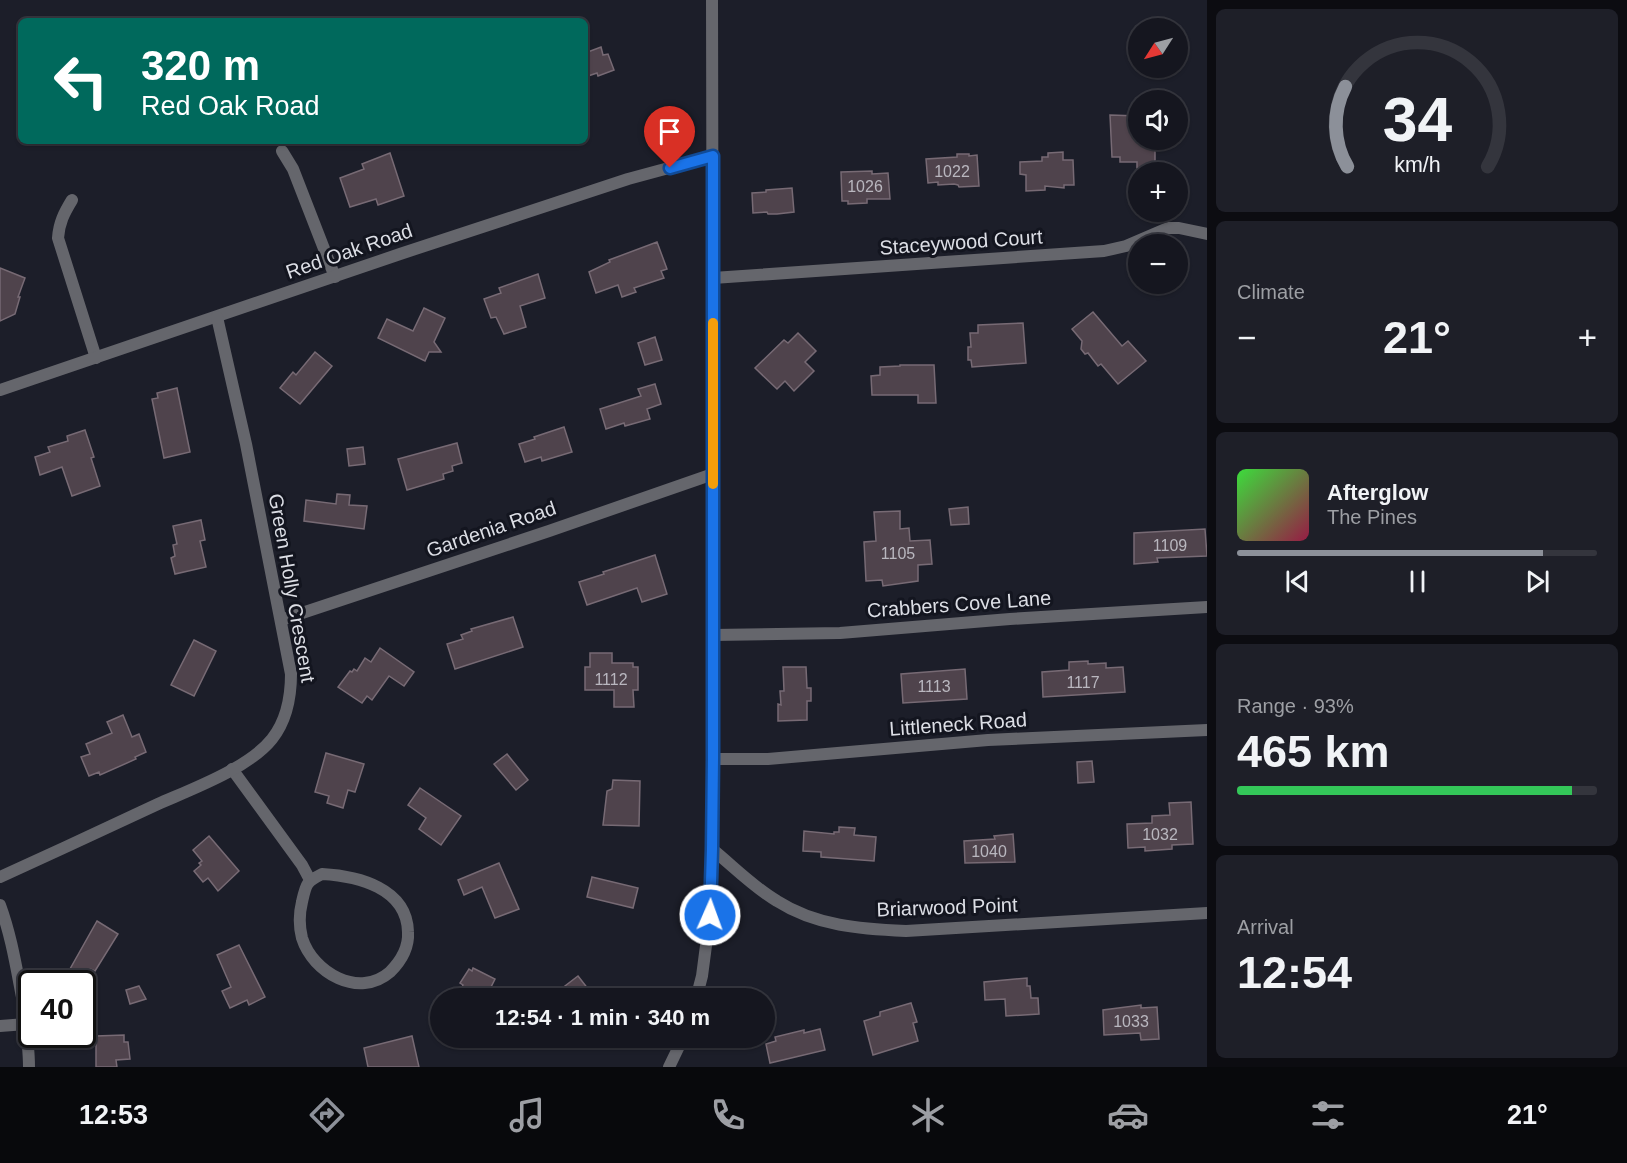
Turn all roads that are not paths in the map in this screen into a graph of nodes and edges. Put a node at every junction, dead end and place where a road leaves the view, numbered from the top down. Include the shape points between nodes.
1 (712, 0) edge
2 (282, 151) dead end
3 (713, 156) junction
4 (72, 200) dead end
5 (1207, 234) edge
6 (335, 277) junction
7 (713, 278) junction
8 (217, 317) junction
9 (96, 358) junction
10 (0, 390) edge
11 (713, 474) junction
12 (1207, 607) edge
13 (281, 620) junction
14 (713, 636) junction
15 (1207, 730) edge
16 (713, 759) junction
17 (232, 769) junction
18 (712, 849) junction
19 (0, 877) edge
20 (310, 880) junction
21 (0, 905) edge
22 (1207, 913) edge
23 (18, 974) edge
24 (699, 988) edge
25 (18, 1025) edge
26 (0, 1026) edge
27 (28, 1048) edge
28 (678, 1048) edge
29 (29, 1067) edge
30 (669, 1067) edge

1 - 3 street
2 - 6 street via 293,169
3 - 6 street, Red Oak Road via 628,179
3 - 7 street
4 - 9 street via 62,217 58,238
5 - 7 street, Staceywood Court via 1168,228 1104,252
6 - 8 street, Red Oak Road
7 - 11 street
8 - 9 street, Red Oak Road
8 - 13 street, Green Holly Crescent
9 - 10 street, Red Oak Road
11 - 13 street, Gardenia Road
11 - 14 street
12 - 14 street, Crabbers Cove Lane via 840,633
13 - 17 street, Green Holly Crescent via 291,674 288,708 281,726 267,744
14 - 16 street
15 - 16 street, Littleneck Road via 988,740 768,759
16 - 18 street
17 - 19 street, Green Holly Crescent
17 - 20 street
18 - 22 street, Briarwood Point via 777,902 823,922 843,926 906,931
18 - 24 street via 710,915
20 - 20 street via 300,911 300,927 309,954 319,966 346,982 374,981 386,975 405,951 408,938 408,924 398,902 391,894 356,878 322,874
21 - 23 street
25 - 26 street
27 - 29 street
28 - 30 street

